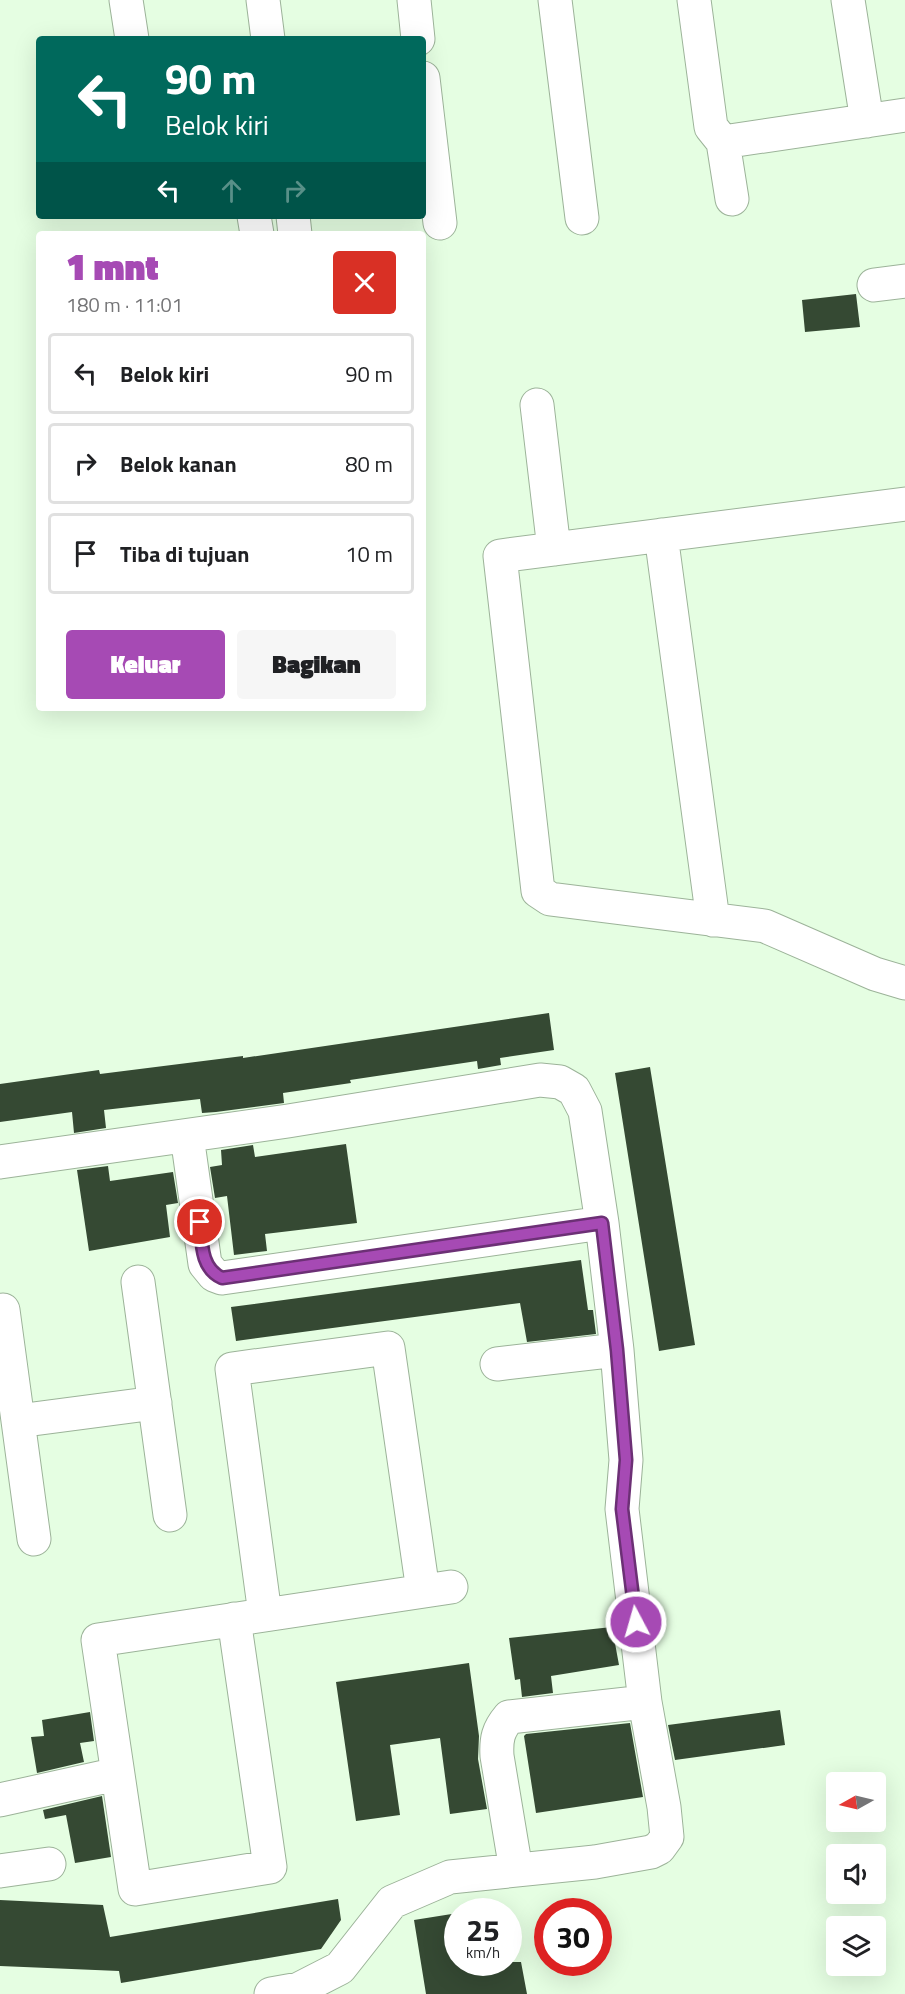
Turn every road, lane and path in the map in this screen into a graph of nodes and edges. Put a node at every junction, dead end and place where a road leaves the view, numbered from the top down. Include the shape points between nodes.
1 (126, 0) edge
2 (263, 0) edge
3 (414, 0) edge
4 (555, 0) edge
5 (694, 0) edge
6 (848, 0) edge
7 (132, 36) edge
8 (268, 36) edge
9 (418, 36) edge
10 (426, 104) edge
11 (905, 115) edge
12 (867, 121) junction
13 (723, 141) junction
14 (732, 199) dead end
15 (582, 218) dead end
16 (440, 223) dead end
17 (537, 405) dead end
18 (905, 504) edge
19 (661, 535) junction
20 (554, 549) junction
21 (713, 920) junction
22 (905, 983) edge
23 (188, 1136) junction
24 (0, 1162) edge
25 (602, 1223) junction
26 (138, 1282) dead end
27 (3, 1310) dead end
28 (617, 1350) junction
29 (497, 1364) dead end
30 (154, 1403) junction
31 (11, 1404) edge
32 (170, 1515) dead end
33 (34, 1539) dead end
34 (250, 1617) junction
35 (645, 1702) junction
36 (117, 1774) junction
37 (0, 1800) edge
38 (49, 1864) dead end
39 (516, 1870) junction
40 (0, 1871) edge
41 (272, 1994) edge

1 - 7 street
2 - 8 street
3 - 9 street
4 - 15 street
5 - 13 street via 711,127
6 - 12 street
10 - 16 street
11 - 12 street
12 - 13 street
13 - 14 street
17 - 20 street
18 - 19 street
19 - 20 street
19 - 21 street
20 - 21 street via 500,556 538,891 550,899
21 - 22 street via 765,926
23 - 24 street
23 - 25 street via 540,1080 560,1082 574,1090 585,1111
23 - 25 street via 206,1264 214,1275 222,1278
25 - 28 street
26 - 30 street
27 - 31 street
28 - 29 street
28 - 35 street via 626,1460 622,1509
30 - 31 street
30 - 32 street
31 - 33 street
34 - 34 street via 232,1369 388,1348 437,1589
34 - 36 street via 98,1640
34 - 36 street via 270,1867 135,1889
35 - 39 street via 509,1717 502,1726 496,1743 497,1756
35 - 39 street via 664,1807 667,1837 663,1844 651,1852 595,1862
36 - 37 street
38 - 40 street
39 - 41 street via 450,1877 392,1902 340,1968 299,1989

